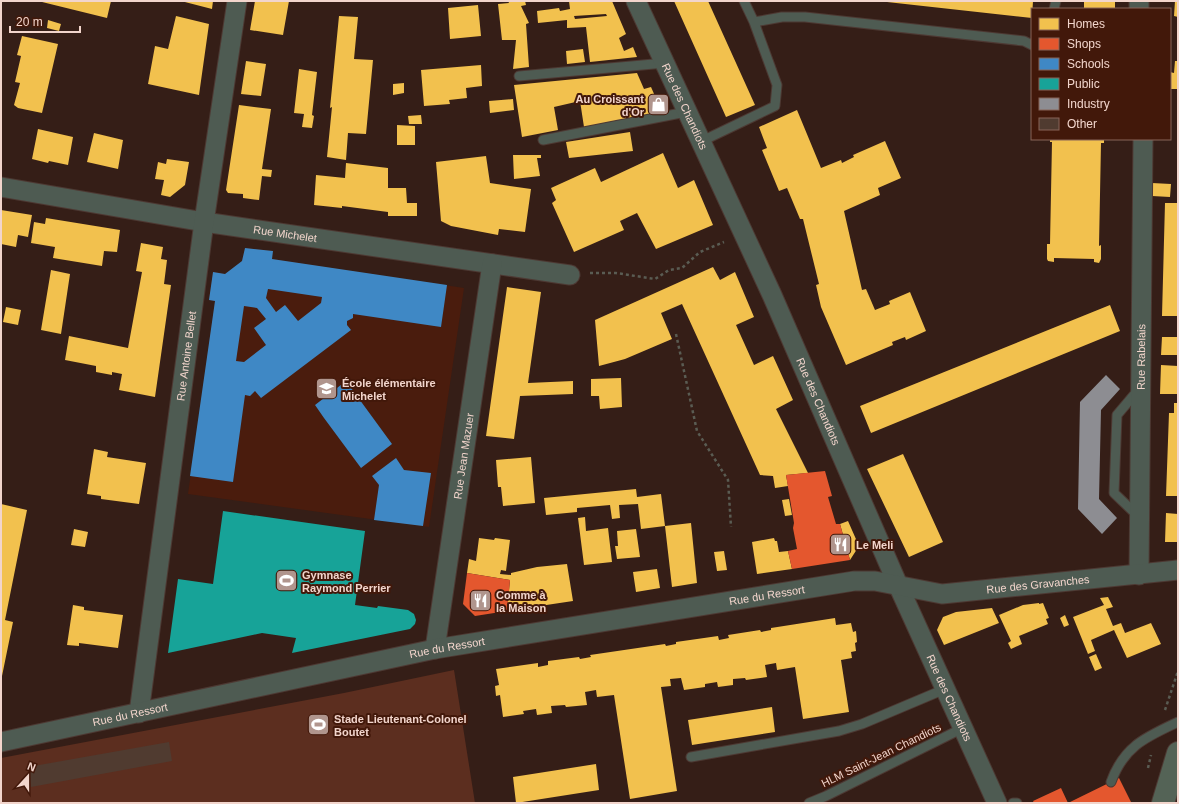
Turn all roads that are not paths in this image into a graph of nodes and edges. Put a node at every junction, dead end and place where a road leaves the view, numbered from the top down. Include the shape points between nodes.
1 (237, 1) edge
2 (636, 1) edge
3 (744, 1) edge
4 (754, 22) junction
5 (1031, 44) edge
6 (665, 63) junction
7 (519, 76) dead end
8 (686, 112) junction
9 (543, 140) dead end
10 (1143, 140) edge
11 (700, 142) junction
12 (1, 187) edge
13 (204, 222) junction
14 (492, 264) junction
15 (570, 275) road end
16 (1141, 386) junction
17 (1140, 518) junction
18 (1178, 570) edge
19 (1139, 575) junction
20 (898, 585) junction
21 (435, 649) junction
22 (945, 689) junction
23 (139, 712) junction
24 (1178, 722) edge
25 (963, 728) junction
26 (1, 742) edge
27 (1178, 753) edge
28 (691, 757) dead end
29 (1111, 782) dead end
30 (809, 803) edge
31 (997, 803) edge
32 (1013, 803) edge
33 (1017, 803) edge
34 (1163, 803) edge

1 - 13 street, Rue Antoine Bellet
2 - 6 street, Rue des Chandiots
3 - 4 lane
4 - 5 lane via 805,17 1024,41
4 - 11 lane via 777,85 775,106
6 - 7 lane
6 - 8 street, Rue des Chandiots
8 - 9 lane
8 - 11 street, Rue des Chandiots
10 - 16 street, Rue Rabelais
11 - 20 street, Rue des Chandiots via 772,296
12 - 13 street, Rue Michelet
13 - 14 street, Rue Michelet
13 - 23 street, Rue Antoine Bellet
14 - 15 street, Rue Michelet
14 - 21 street, Rue Jean Mazuer
16 - 17 street, Rue Rabelais
16 - 17 lane via 1117,416 1114,493
17 - 19 street, Rue Rabelais
18 - 19 street, Rue des Gravanches
19 - 20 street, Rue des Gravanches via 942,594
20 - 21 street, Rue du Ressort via 854,581
20 - 22 street, Rue des Chandiots
21 - 23 street, Rue du Ressort
22 - 25 street, Rue des Chandiots
22 - 28 lane via 839,731
23 - 26 street, Rue du Ressort
24 - 29 lane via 1147,737 1132,748 1118,764
25 - 30 lane, HLM Saint-Jean Chandiots
25 - 31 street, Rue des Chandiots
27 - 34 main road
32 - 33 lane

